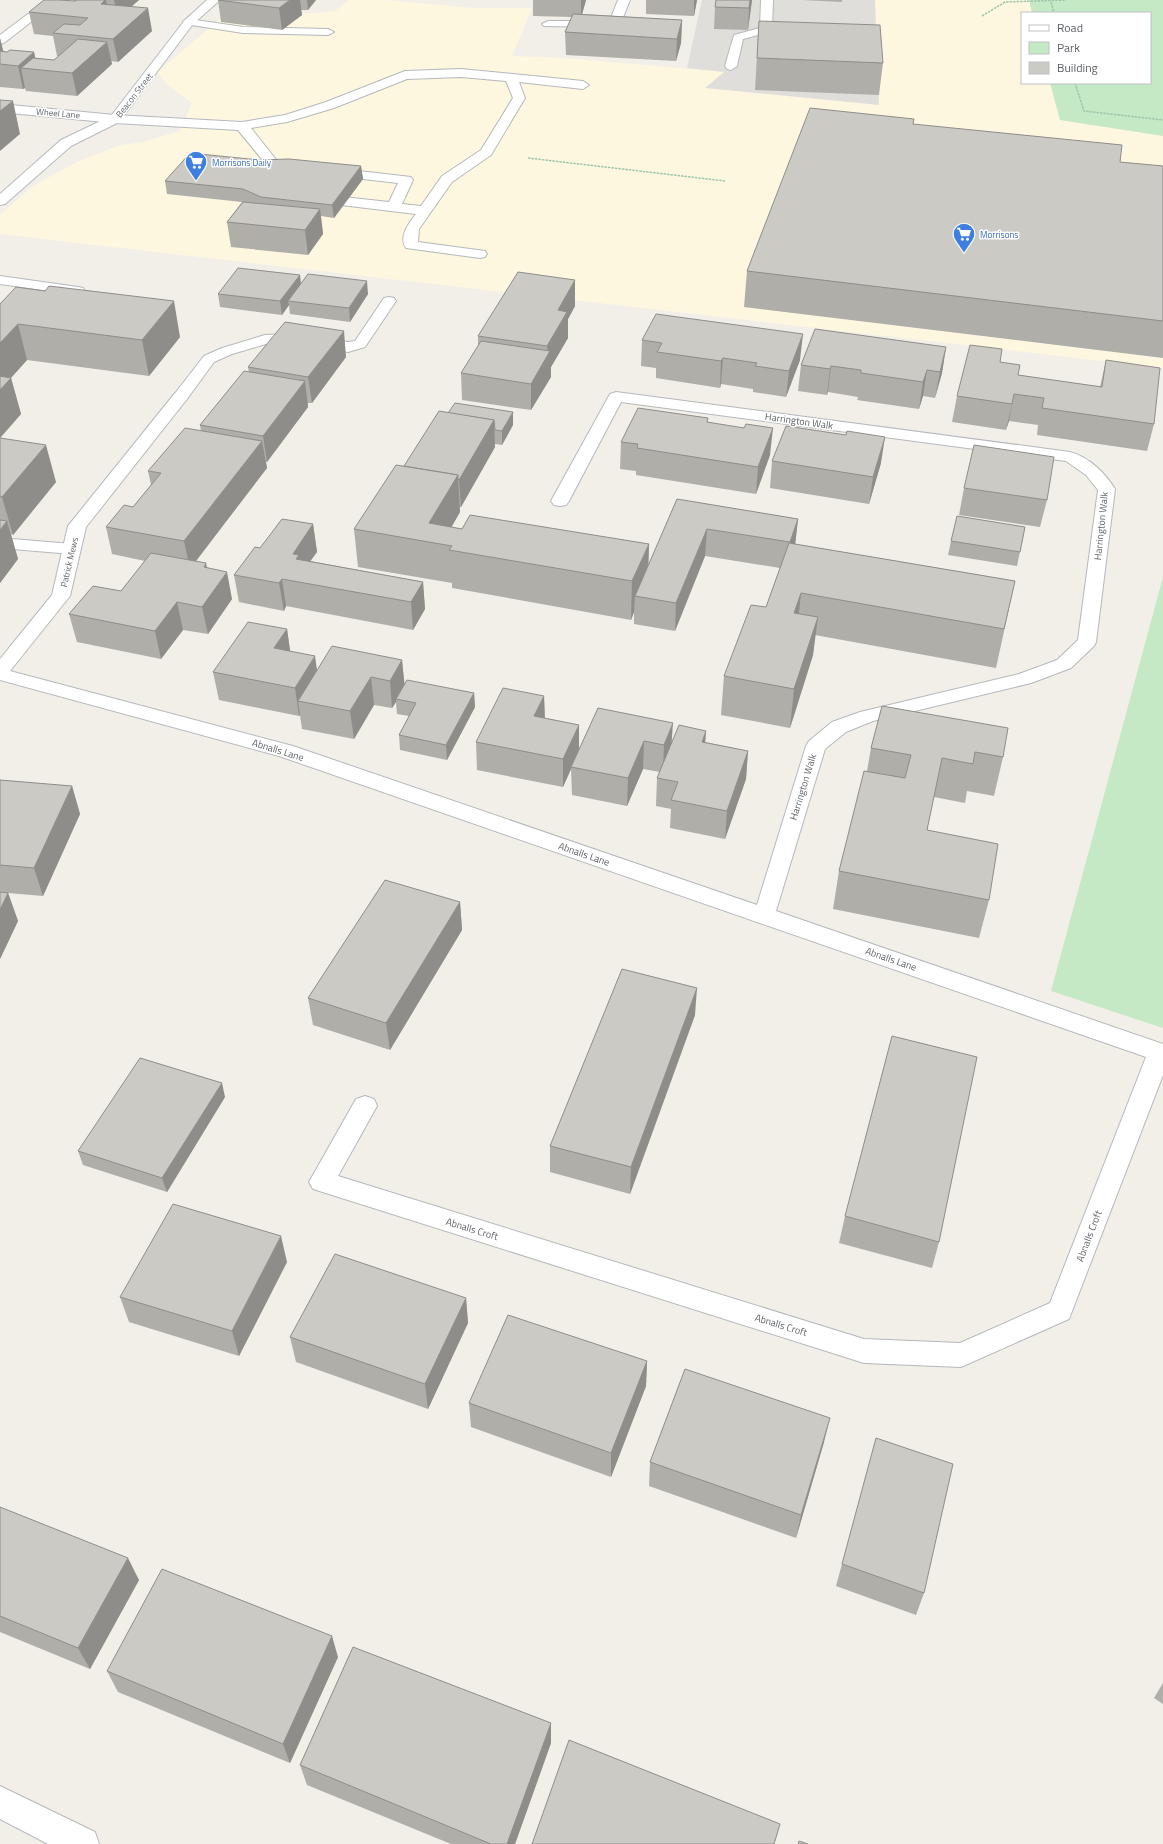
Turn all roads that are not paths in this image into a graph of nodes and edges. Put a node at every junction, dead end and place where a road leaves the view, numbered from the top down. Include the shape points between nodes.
1 (214, 0) edge
2 (624, 0) edge
3 (767, 0) edge
4 (32, 16) dead end
5 (189, 22) junction
6 (548, 24) dead end
7 (614, 25) junction
8 (628, 27) edge
9 (328, 32) dead end
10 (0, 40) edge
11 (731, 66) dead end
12 (511, 78) junction
13 (583, 85) dead end
14 (0, 108) edge
15 (115, 119) junction
16 (242, 126) junction
17 (274, 165) junction
18 (271, 179) edge
19 (300, 196) edge
20 (0, 201) edge
21 (394, 207) junction
22 (425, 210) junction
23 (480, 254) dead end
24 (0, 280) edge
25 (92, 293) edge
26 (389, 301) dead end
27 (560, 501) dead end
28 (0, 543) edge
29 (72, 549) junction
30 (0, 670) edge
31 (0, 674) edge
32 (764, 916) junction
33 (1161, 1053) edge
34 (365, 1106) dead end
35 (0, 1802) edge
36 (83, 1844) edge

1 - 5 street, Beacon Street
2 - 7 street
3 - 11 street via 766,30 738,37
4 - 10 street
5 - 9 street via 243,30
5 - 15 street, Beacon Street
6 - 7 street
7 - 8 street
12 - 13 street, Wheel Lane
12 - 16 street, Wheel Lane via 461,73 405,75 330,105 287,118
12 - 22 street via 519,98 486,152 447,179
14 - 15 street, Wheel Lane
15 - 16 street, Wheel Lane
15 - 20 street, Beacon Street via 66,143
16 - 17 street
17 - 18 street
17 - 21 street via 406,180
19 - 21 street
21 - 22 street
22 - 23 street via 412,229 411,245
24 - 25 street via 19,288
26 - 29 street, Patrick Mews via 360,344 348,347 287,339 265,340 209,359 77,526
27 - 32 street, Harrington Walk via 616,397 1070,457 1092,471 1107,489 1086,642 1064,664 1057,667 1024,679 867,716 840,728 816,746
28 - 29 street
29 - 30 street, Patrick Mews via 61,596
31 - 32 street, Abnalls Lane via 286,752
32 - 33 street, Abnalls Lane
33 - 34 street, Abnalls Croft via 1060,1311 961,1354 864,1351 322,1182
35 - 36 street

